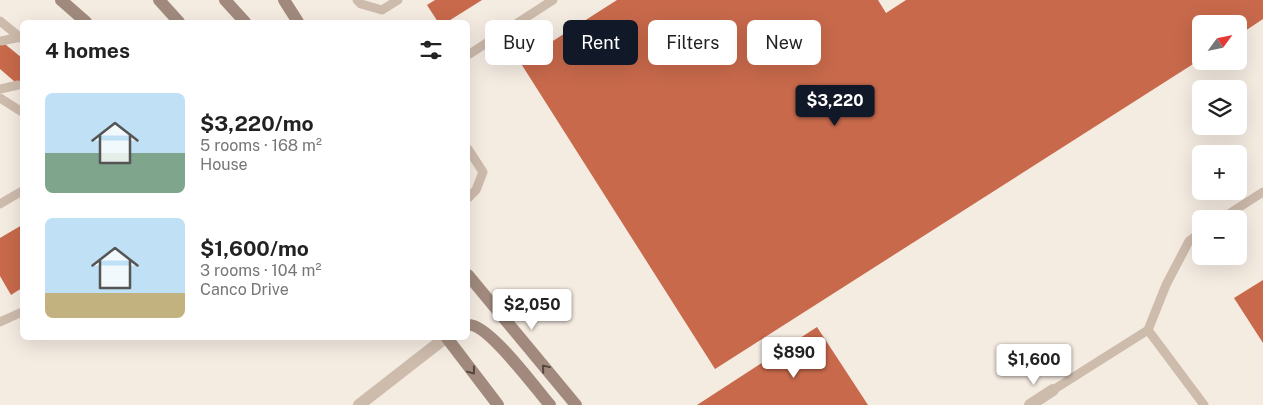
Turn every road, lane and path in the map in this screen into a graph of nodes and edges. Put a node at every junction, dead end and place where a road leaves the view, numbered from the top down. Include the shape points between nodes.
1 (50, 0) edge
2 (61, 0) edge
3 (159, 0) edge
4 (225, 0) edge
5 (284, 0) edge
6 (357, 0) edge
7 (398, 0) edge
8 (553, 0) edge
9 (81, 19) edge
10 (177, 20) edge
11 (243, 20) edge
12 (297, 20) edge
13 (0, 21) edge
14 (20, 36) edge
15 (20, 38) edge
16 (1, 41) dead end
17 (470, 54) edge
18 (18, 84) dead end
19 (0, 89) edge
20 (0, 98) edge
21 (20, 111) edge
22 (470, 152) edge
23 (20, 191) edge
24 (1263, 192) edge
25 (470, 196) edge
26 (0, 204) edge
27 (1235, 210) edge
28 (1192, 239) edge
29 (470, 277) edge
30 (20, 313) edge
31 (0, 322) edge
32 (470, 326) edge
33 (1148, 330) junction
34 (443, 340) edge
35 (448, 340) edge
36 (1053, 390) joint
37 (359, 405) edge
38 (498, 405) edge
39 (550, 405) edge
40 (576, 405) edge
41 (1030, 405) edge
42 (1204, 405) edge

1 - 9 main road
2 - 9 main road
3 - 10 main road
4 - 11 main road
5 - 12 main road
6 - 7 lane via 382,10
8 - 17 lane
13 - 14 lane
15 - 16 lane
18 - 19 lane
20 - 21 lane
22 - 25 lane via 483,172
23 - 26 lane
24 - 27 lane
28 - 33 lane via 1166,285
40 -> 29 main road
30 - 31 lane
32 - 39 main road via 488,334
33 - 36 lane
33 - 42 lane
34 - 37 street
35 -> 38 main road
36 - 41 street

